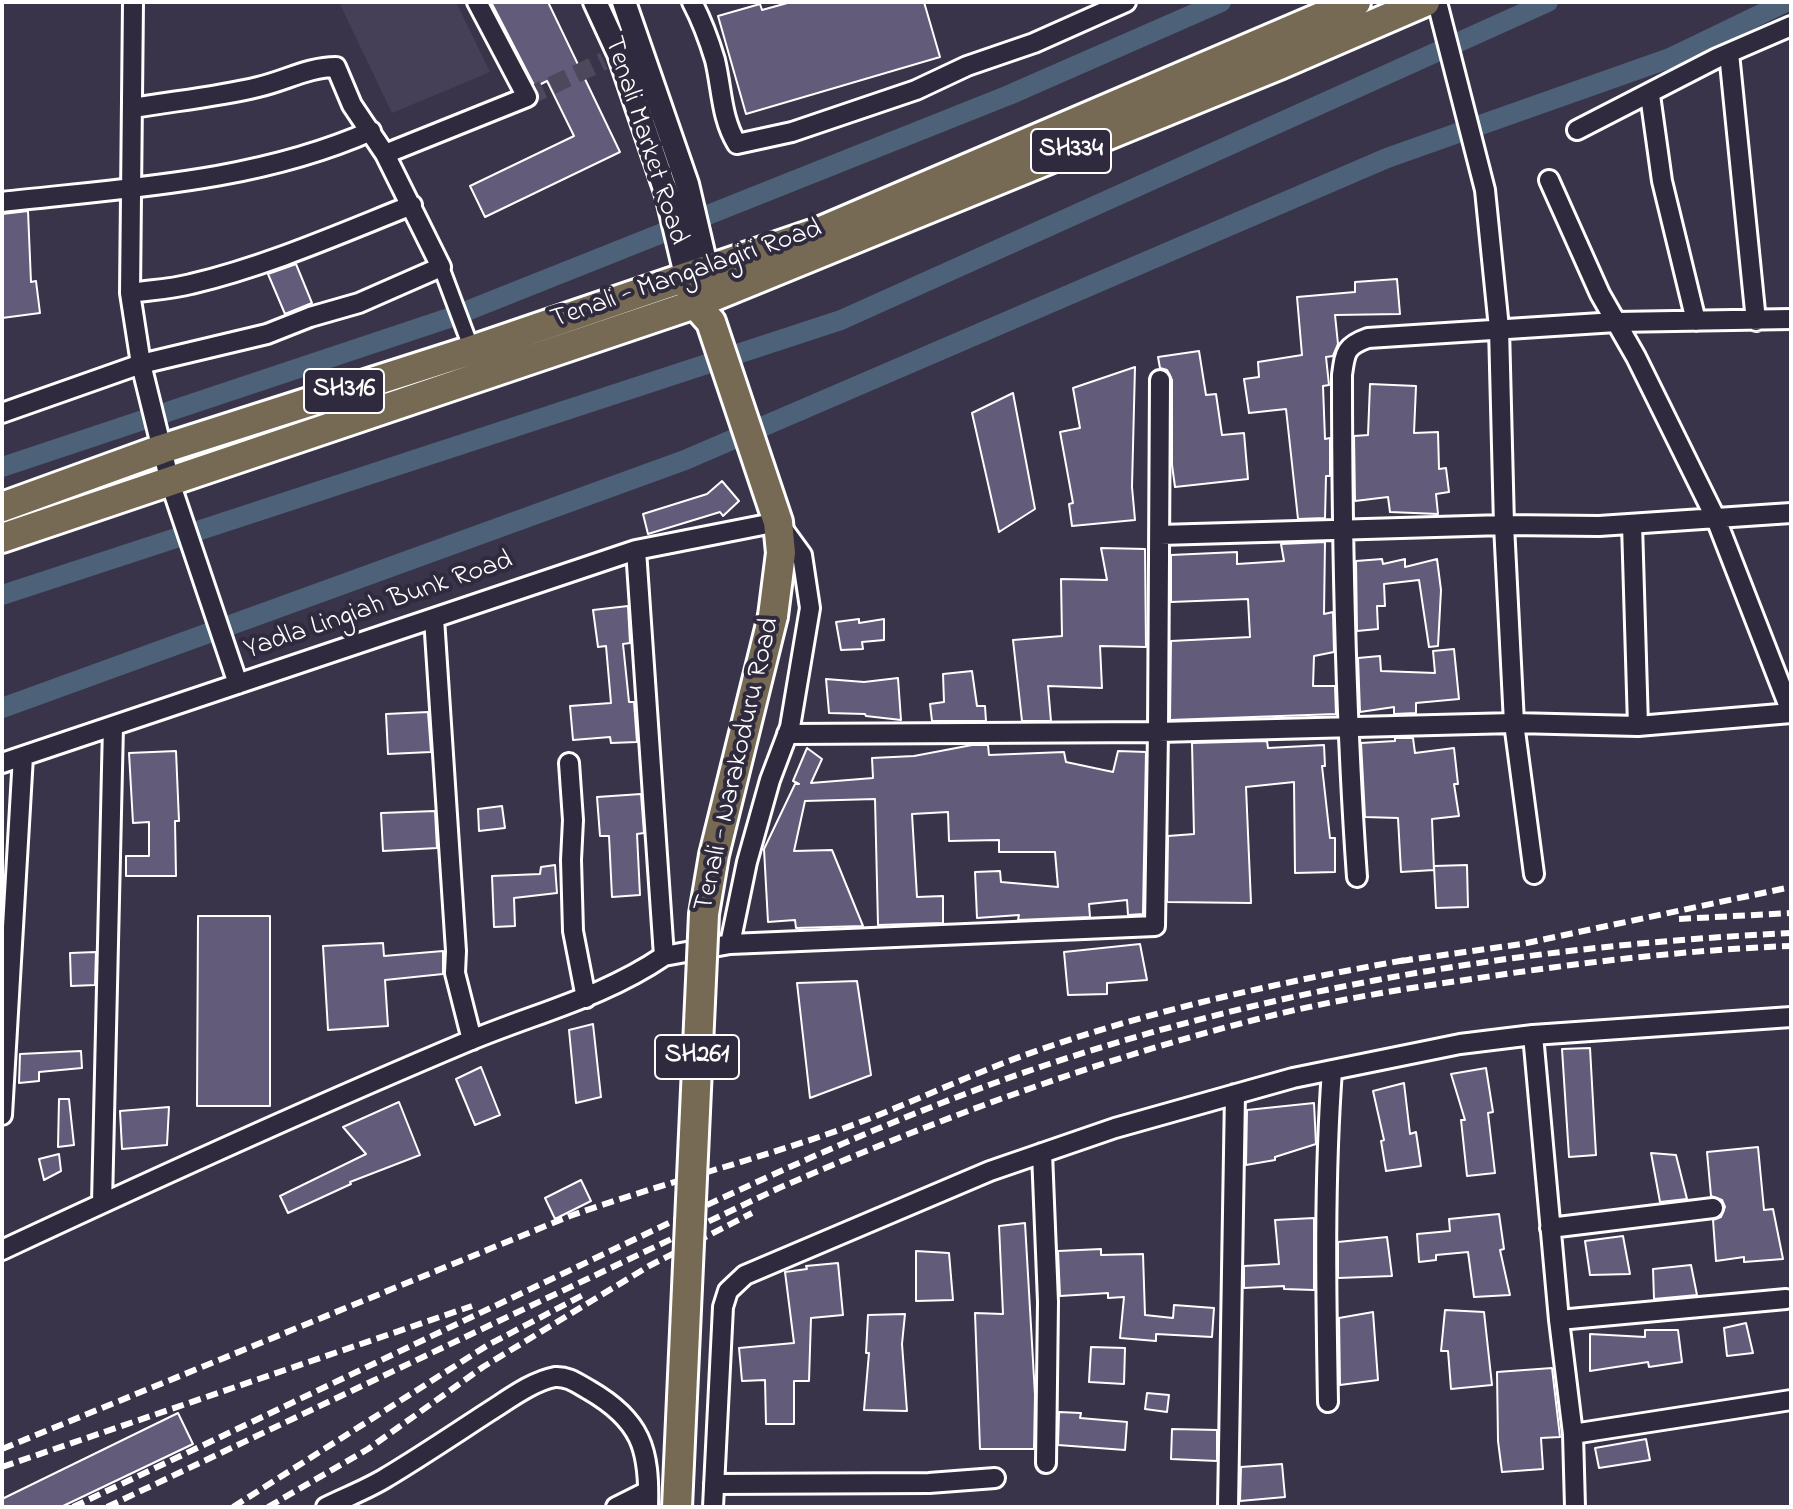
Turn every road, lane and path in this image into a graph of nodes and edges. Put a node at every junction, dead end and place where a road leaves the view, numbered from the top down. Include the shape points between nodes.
1 (133, 2) edge
2 (477, 2) edge
3 (595, 2) edge
4 (692, 2) edge
5 (1126, 2) edge
6 (1356, 2) edge
7 (629, 3) edge
8 (1435, 8) edge
9 (1791, 26) edge
10 (640, 45) junction
11 (1729, 53) junction
12 (612, 57) junction
13 (1650, 95) junction
14 (133, 108) junction
15 (1577, 130) dead end
16 (371, 131) junction
17 (385, 154) junction
18 (1549, 180) dead end
19 (131, 187) junction
20 (677, 189) junction
21 (2, 202) edge
22 (412, 205) junction
23 (877, 219) junction
24 (443, 273) junction
25 (700, 282) junction
26 (130, 293) junction
27 (1791, 319) edge
28 (1696, 321) junction
29 (1756, 321) junction
30 (1616, 322) junction
31 (1499, 328) junction
32 (468, 339) junction
33 (143, 373) junction
34 (1160, 380) dead end
35 (2, 413) edge
36 (160, 440) junction
37 (174, 492) junction
38 (2, 507) edge
39 (773, 510) junction
40 (1791, 513) edge
41 (1716, 519) junction
42 (1632, 524) junction
43 (1504, 525) junction
44 (1342, 528) junction
45 (1160, 535) junction
46 (2, 538) edge
47 (636, 550) junction
48 (434, 618) junction
49 (238, 684) junction
50 (1791, 712) edge
51 (1514, 723) junction
52 (113, 726) junction
53 (1638, 726) junction
54 (1347, 727) junction
55 (1158, 732) junction
56 (787, 734) junction
57 (23, 756) junction
58 (2, 763) edge
59 (569, 763) dead end
60 (1534, 874) dead end
61 (1357, 877) dead end
62 (730, 944) junction
63 (664, 956) junction
64 (586, 998) junction
65 (1791, 1017) edge
66 (1533, 1035) junction
67 (472, 1040) junction
68 (1332, 1070) junction
69 (1235, 1094) junction
70 (2, 1115) edge
71 (1042, 1153) junction
72 (102, 1203) junction
73 (1713, 1208) dead end
74 (1550, 1228) junction
75 (2, 1250) edge
76 (1786, 1299) dead end
77 (1559, 1320) junction
78 (1791, 1400) edge
79 (1328, 1402) dead end
80 (1573, 1434) junction
81 (1046, 1463) dead end
82 (995, 1478) dead end
83 (714, 1484) junction
84 (648, 1499) edge
85 (326, 1507) edge
86 (616, 1507) edge
87 (677, 1507) edge
88 (713, 1507) edge
89 (1228, 1507) edge
90 (1575, 1507) edge

1 - 14 street
2 - 17 street via 527,97
3 - 12 street, Tenali Market Road
4 - 5 street via 715,61 727,128 737,144 792,132 916,90
6 - 23 main road, SH334
7 - 10 street, Tenali Market Road
8 - 23 main road, SH334
8 - 31 street via 1485,190
9 - 11 street
10 - 12 street
10 - 20 street, Tenali Market Road
11 - 13 street
11 - 29 street
12 - 20 street, Tenali Market Road
13 - 15 street
13 - 28 street via 1662,181
14 - 16 street via 224,94 285,81 316,67 336,67 352,105
14 - 19 street
16 - 17 street
16 - 19 street via 288,162
17 - 22 street
18 - 30 street
19 - 21 street
19 - 26 street
20 - 25 street, Tenali Market Road
22 - 24 street
22 - 26 street via 240,271
23 - 25 main road, SH334
24 - 32 street
24 - 33 street
25 - 32 main road, Tenali - Mangalagiri Road / SH316
25 - 37 main road, Tenali - Mangalagiri Road / SH316
25 - 39 main road, Tenali - Narakoduru Road / SH261
26 - 33 street
27 - 29 street
28 - 29 street
28 - 30 street
30 - 31 street
30 - 41 street
31 - 43 street
31 - 44 street via 1368,338 1345,353
32 - 36 main road, Tenali - Mangalagiri Road / SH316
33 - 35 street
33 - 36 street
34 - 45 street
36 - 37 street
36 - 38 main road, Tenali - Mangalagiri Road / SH316
37 - 46 main road, Tenali - Mangalagiri Road / SH316
37 - 49 street
39 - 47 street, Yadla Lingiah Bunk Road
39 - 56 street via 802,555 810,608
39 - 87 main road, Tenali - Narakoduru Road / SH261, bridge via 781,553 773,616 704,914
40 - 41 street
41 - 42 street
41 - 50 street
42 - 43 street
42 - 53 street
43 - 44 street
43 - 51 street
44 - 45 street
44 - 54 street
45 - 55 street
47 - 48 street, Yadla Lingiah Bunk Road
47 - 63 street
48 - 49 street, Yadla Lingiah Bunk Road
48 - 67 street via 455,973
49 - 52 street, Yadla Lingiah Bunk Road
50 - 53 street
51 - 53 street
51 - 54 street
51 - 60 street
52 - 57 street, Yadla Lingiah Bunk Road
52 - 72 street
54 - 55 street
54 - 61 street
55 - 56 street
55 - 62 street via 1155,926
56 - 62 street via 747,862
57 - 58 street, Yadla Lingiah Bunk Road
57 - 70 street
59 - 64 street via 573,931
62 - 63 street
63 - 64 street
64 - 67 street
65 - 66 street
66 - 68 street
66 - 74 street
67 - 72 street
68 - 69 street
68 - 79 street via 1325,1245
69 - 71 street
69 - 89 street
71 - 81 street via 1048,1302
71 - 83 street via 745,1275 728,1291
72 - 75 street
73 - 74 street
74 - 77 street
76 - 77 street
77 - 80 street
78 - 80 street
80 - 90 street
82 - 83 street
83 - 88 street
84 - 85 street via 637,1431 615,1408 569,1378 549,1379 521,1392 384,1479
84 - 86 street

